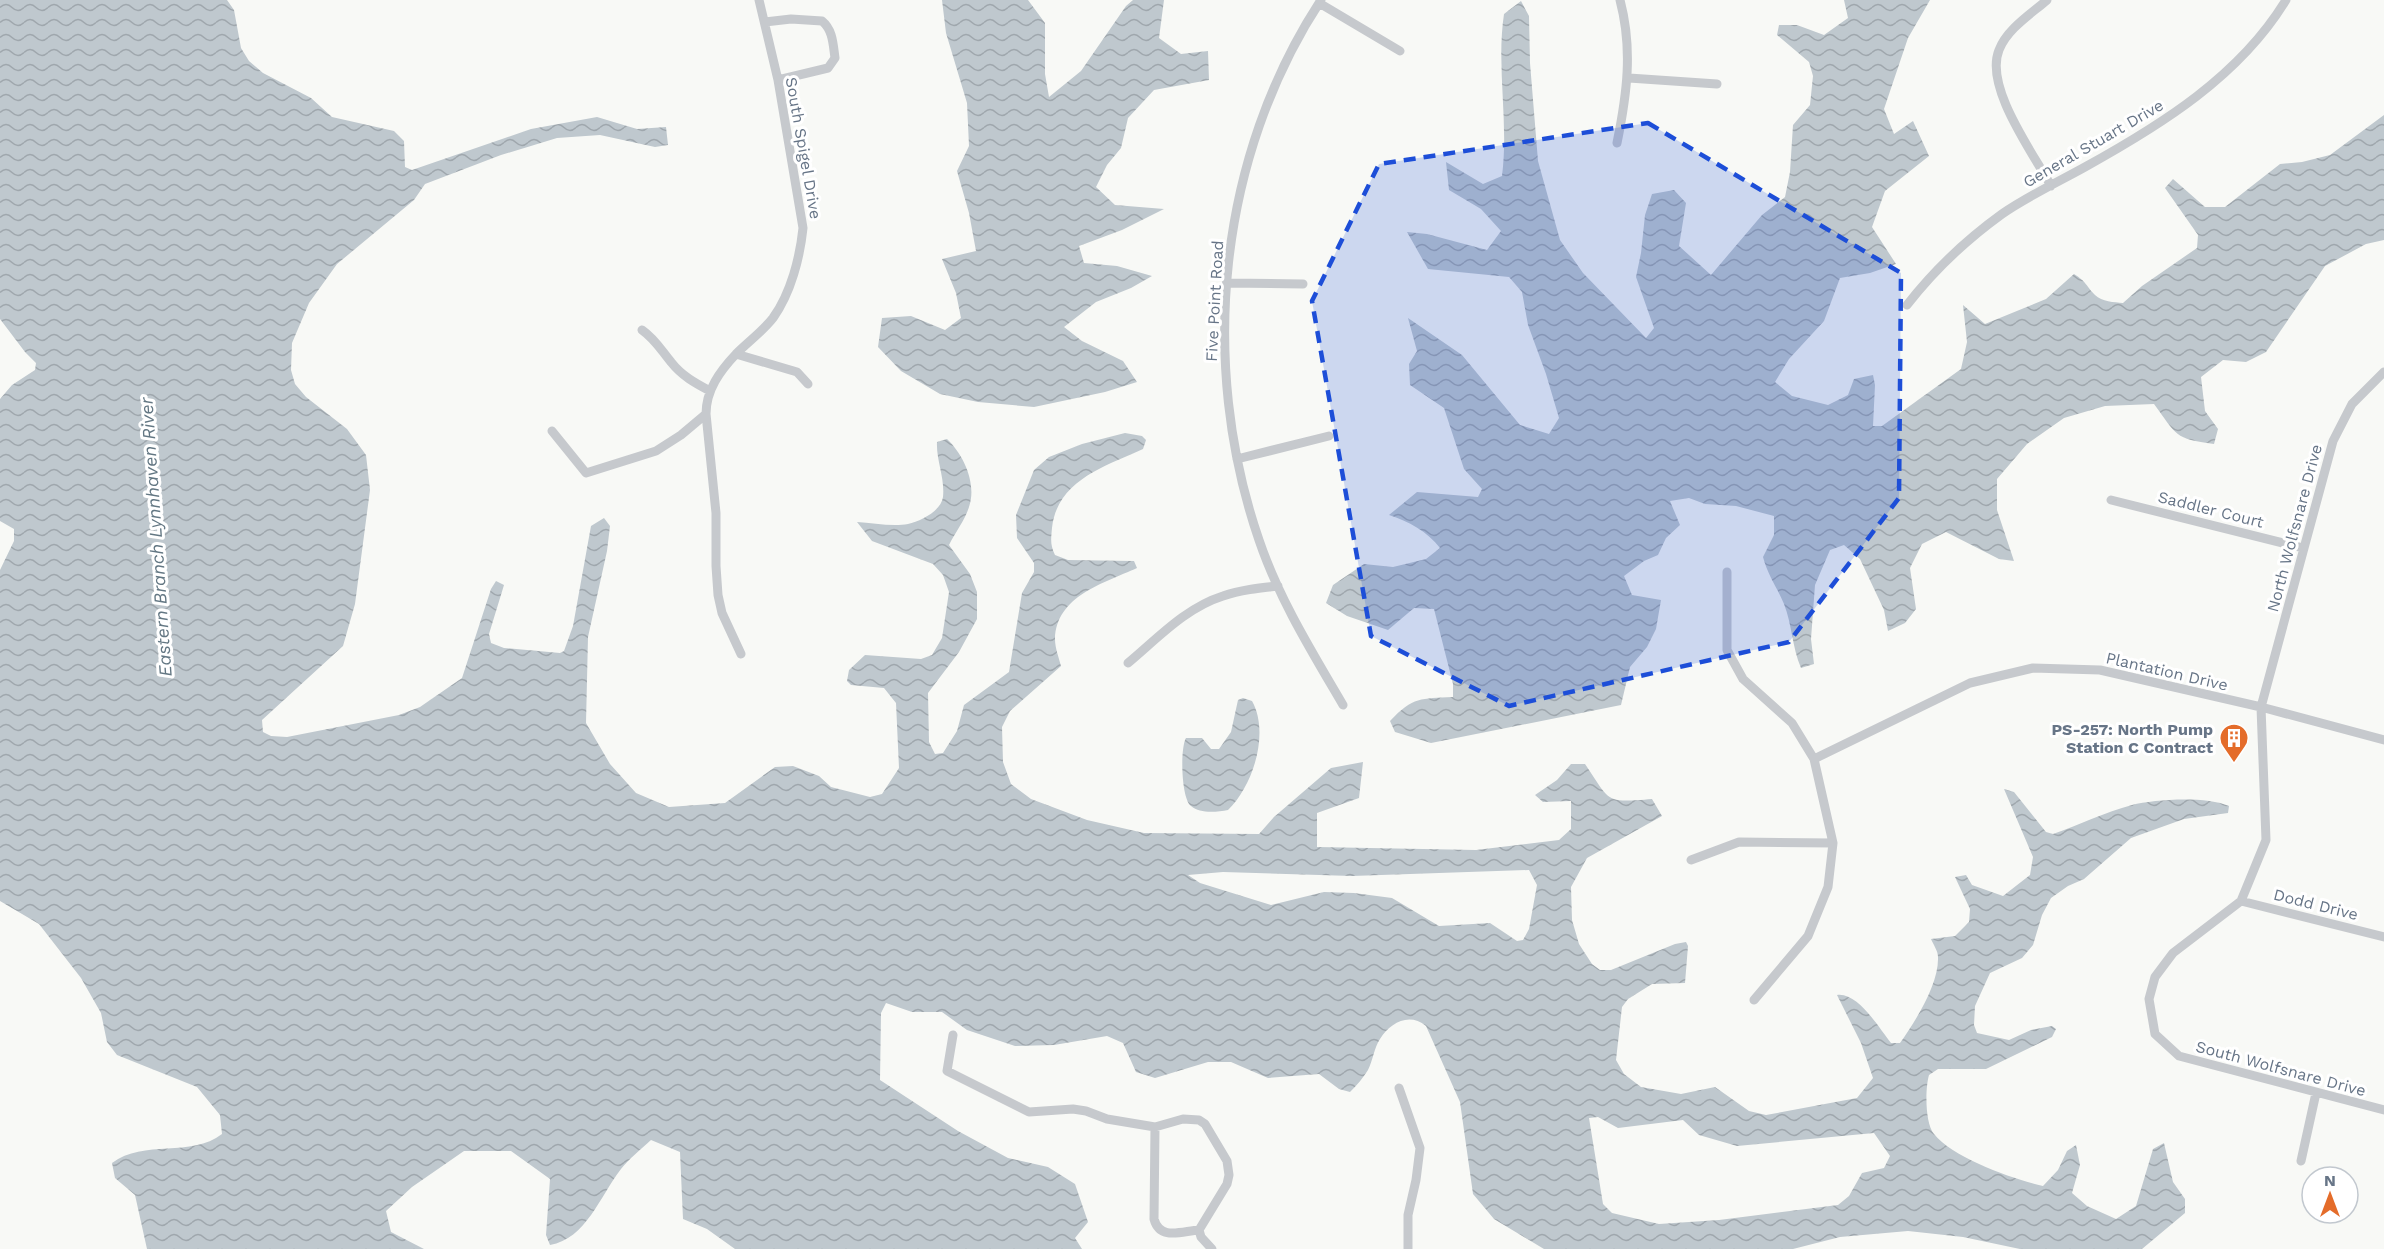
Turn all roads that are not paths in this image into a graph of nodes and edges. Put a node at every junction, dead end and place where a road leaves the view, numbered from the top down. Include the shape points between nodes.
1 (759, 0) edge
2 (1620, 0) edge
3 (2047, 0) edge
4 (2286, 0) edge
5 (1320, 1) edge
6 (765, 22) junction
7 (1400, 51) dead end
8 (1629, 78) junction
9 (778, 80) junction
10 (1717, 84) dead end
11 (1617, 143) dead end
12 (2051, 186) junction
13 (1227, 283) junction
14 (1303, 284) dead end
15 (1907, 305) dead end
16 (642, 330) dead end
17 (735, 354) junction
18 (2384, 372) edge
19 (808, 384) dead end
20 (710, 391) junction
21 (706, 414) junction
22 (552, 431) dead end
23 (1329, 436) dead end
24 (1237, 459) junction
25 (2111, 500) dead end
26 (2303, 548) junction
27 (1727, 572) dead end
28 (1278, 586) junction
29 (741, 654) dead end
30 (1128, 663) dead end
31 (1343, 705) dead end
32 (2262, 708) junction
33 (2384, 740) edge
34 (1814, 759) junction
35 (1833, 843) junction
36 (1691, 860) dead end
37 (2241, 901) junction
38 (2384, 937) edge
39 (1754, 1000) dead end
40 (953, 1035) dead end
41 (1399, 1088) dead end
42 (2316, 1093) junction
43 (2384, 1110) edge
44 (1155, 1127) junction
45 (2301, 1161) dead end
46 (1199, 1230) junction
47 (1212, 1249) edge
48 (1408, 1249) edge

1 - 6 street, South Spigel Drive
2 - 8 street
3 - 12 street via 2009,34 1996,62 2007,107
4 - 12 street, General Stuart Drive via 2243,55 2203,92 2137,137
5 - 7 street
5 - 13 street, Five Point Road via 1282,66 1255,141 1232,233
6 - 9 street, South Spigel Drive
6 - 9 street via 822,21 830,29 834,45 835,57 828,68
8 - 10 street
8 - 11 street
9 - 17 street, South Spigel Drive via 802,214 801,245 782,304 763,329
12 - 15 street, General Stuart Drive via 1964,243
13 - 14 street
13 - 24 street, Five Point Road via 1224,367
16 - 20 street via 658,343 683,375
17 - 19 street via 797,372
17 - 20 street, South Spigel Drive
18 - 26 street, North Wolfsnare Drive via 2352,404 2332,441
20 - 21 street, South Spigel Drive
21 - 22 street via 656,450 586,473
21 - 29 street, South Spigel Drive via 716,513 718,595
23 - 24 street
24 - 28 street, Five Point Road via 1259,539
25 - 26 street, Saddler Court
26 - 32 street, North Wolfsnare Drive
27 - 34 street via 1727,650 1743,679 1792,723
28 - 30 street via 1222,596 1203,604
28 - 31 street, Five Point Road
32 - 33 street, Plantation Drive
32 - 34 street, Plantation Drive via 2100,670 2033,668 1970,683
32 - 37 street via 2266,840
34 - 35 street
35 - 36 street via 1739,842
35 - 39 street via 1828,887 1808,936
37 - 38 street, Dodd Drive
37 - 42 street, South Wolfsnare Drive via 2173,953 2155,977 2149,999 2155,1034 2179,1056
40 - 44 street via 947,1071 1019,1108 1040,1113 1072,1109
41 - 48 street via 1420,1148 1408,1215
42 - 43 street, South Wolfsnare Drive
42 - 45 street
44 - 46 street via 1156,1226 1167,1234
44 - 46 street via 1183,1119 1199,1120 1227,1161 1227,1184
46 - 47 street

